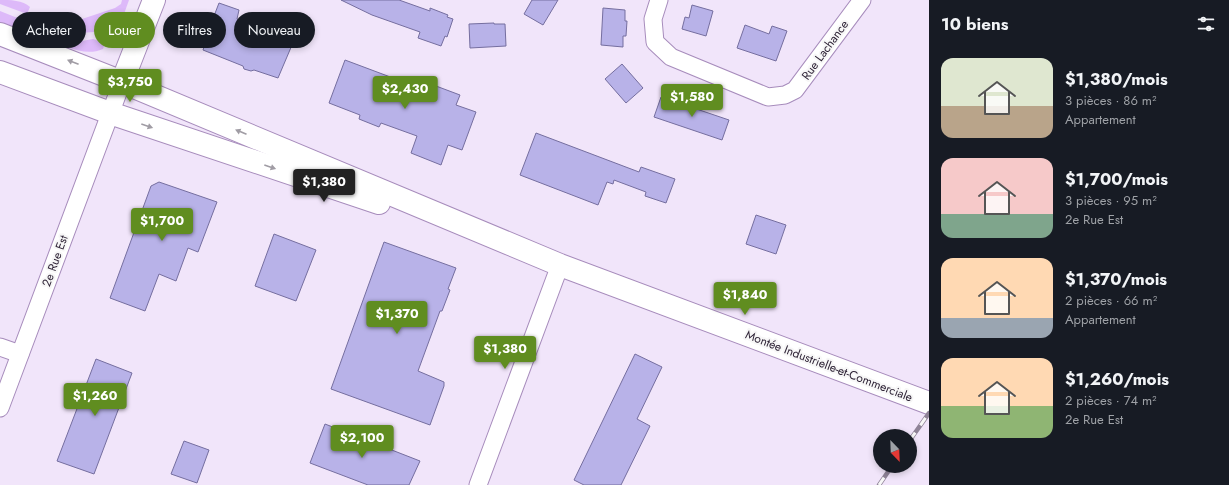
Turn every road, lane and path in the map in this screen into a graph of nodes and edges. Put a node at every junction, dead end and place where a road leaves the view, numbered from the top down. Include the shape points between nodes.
1 (154, 0) edge
2 (659, 0) edge
3 (862, 0) edge
4 (6, 40) edge
5 (0, 72) edge
6 (122, 82) junction
7 (110, 113) junction
8 (554, 263) junction
9 (0, 347) edge
10 (20, 354) junction
11 (929, 403) edge
12 (0, 408) edge
13 (478, 485) edge

1 - 6 main road
2 - 3 street, Rue Lachance via 653,19 655,42 671,57 768,97 785,95 795,90
6 -> 4 main road, Montée Industrielle-et-Commerciale
5 - 7 main road, Montée Industrielle-et-Commerciale
6 - 7 street, 2e Rue Est
8 -> 6 main road, Montée Industrielle-et-Commerciale
7 -> 8 main road, Montée Industrielle-et-Commerciale
7 - 10 street, 2e Rue Est
8 - 11 main road, Montée Industrielle-et-Commerciale
8 - 13 street
9 - 10 street
10 - 12 street, 2e Rue Est

